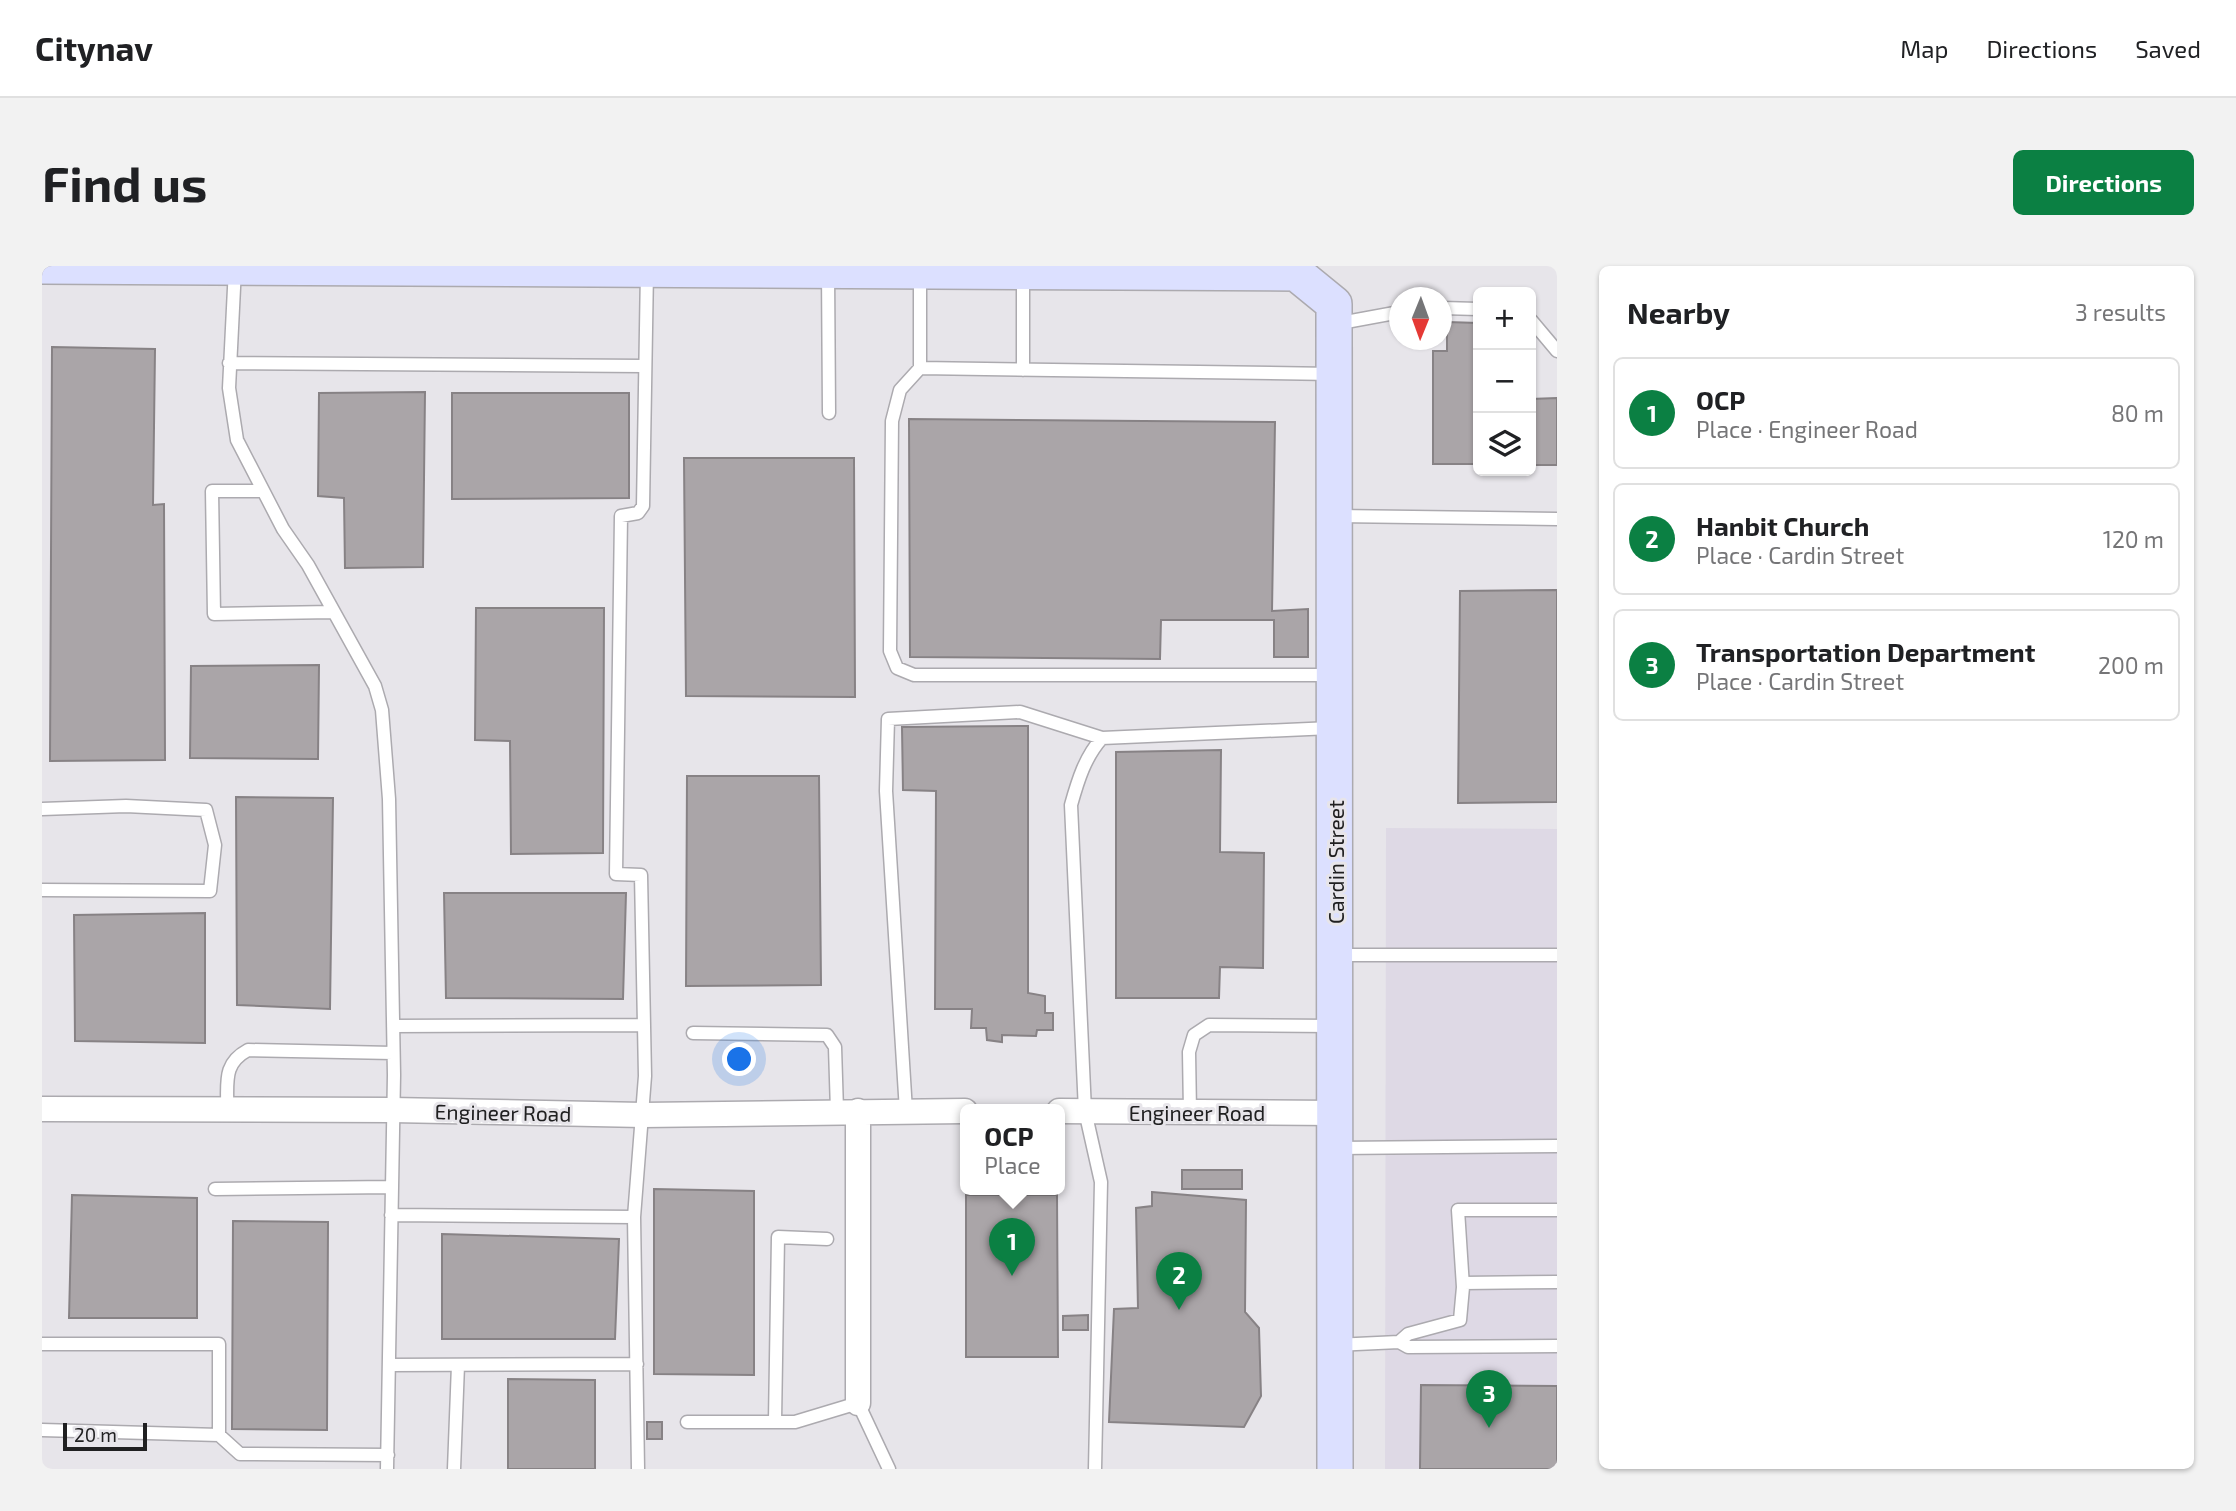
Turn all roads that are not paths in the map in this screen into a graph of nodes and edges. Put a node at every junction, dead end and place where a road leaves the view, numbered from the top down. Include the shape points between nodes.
1 (42, 267) edge
2 (197, 267) edge
3 (457, 267) edge
4 (235, 268) edge
5 (817, 269) edge
6 (1242, 269) edge
7 (647, 270) junction
8 (1011, 270) edge
9 (920, 271) junction
10 (1452, 309) edge
11 (1473, 309) edge
12 (1389, 314) edge
13 (1334, 324) junction
14 (1536, 326) edge
15 (1557, 351) edge
16 (229, 363) junction
17 (643, 366) junction
18 (920, 368) junction
19 (1023, 370) junction
20 (1334, 374) junction
21 (829, 413) dead end
22 (263, 491) junction
23 (1335, 516) junction
24 (1557, 519) edge
25 (333, 612) junction
26 (1335, 675) junction
27 (1335, 728) junction
28 (1102, 737) junction
29 (42, 809) edge
30 (42, 890) edge
31 (1334, 955) junction
32 (1557, 955) edge
33 (644, 1025) junction
34 (393, 1026) junction
35 (1335, 1026) junction
36 (693, 1033) dead end
37 (393, 1053) junction
38 (42, 1109) edge
39 (228, 1109) junction
40 (393, 1110) junction
41 (847, 1111) junction
42 (906, 1111) junction
43 (960, 1111) edge
44 (1065, 1111) edge
45 (1085, 1111) junction
46 (1190, 1112) junction
47 (1335, 1113) junction
48 (643, 1115) junction
49 (1557, 1146) edge
50 (1335, 1148) junction
51 (391, 1187) junction
52 (215, 1189) dead end
53 (1557, 1210) edge
54 (391, 1215) junction
55 (634, 1217) junction
56 (827, 1239) dead end
57 (1557, 1282) edge
58 (1463, 1283) junction
59 (1399, 1342) junction
60 (42, 1344) edge
61 (1335, 1345) junction
62 (1557, 1346) edge
63 (636, 1364) junction
64 (458, 1365) junction
65 (389, 1366) junction
66 (858, 1403) junction
67 (775, 1421) junction
68 (687, 1422) dead end
69 (42, 1430) edge
70 (219, 1435) junction
71 (388, 1455) junction
72 (387, 1469) edge
73 (454, 1469) edge
74 (638, 1469) edge
75 (889, 1469) edge
76 (1096, 1469) edge
77 (1335, 1469) edge

1 - 2 street
2 - 4 street
3 - 4 street
3 - 7 street
4 - 16 lane
5 - 7 street
5 - 9 street
5 - 21 lane
6 - 8 street
6 - 13 street, Cardin Street via 1296,273 1334,304
7 - 17 lane
8 - 9 street
8 - 19 lane
9 - 18 lane
10 - 11 lane
12 - 13 lane
13 - 20 street, Cardin Street
14 - 15 lane
16 - 17 lane
16 - 22 lane via 237,440
17 - 33 lane via 643,506 638,513 621,516 616,874 641,875
18 - 19 lane
18 - 26 lane via 900,390 892,421 890,651 897,668 914,674
19 - 20 lane
20 - 23 street, Cardin Street
22 - 25 lane
22 - 25 lane via 212,491 214,614
23 - 24 lane
23 - 26 street, Cardin Street
25 - 34 lane via 375,686 382,710 389,799
26 - 27 street, Cardin Street
27 - 28 lane
27 - 31 street, Cardin Street
28 - 42 lane via 1020,712 888,719 886,791
28 - 45 lane via 1090,752 1071,805
29 - 30 lane via 126,806 206,810 215,845 210,891
31 - 32 lane
31 - 35 street, Cardin Street
33 - 34 lane
33 - 48 lane
34 - 37 lane
35 - 46 lane via 1209,1025 1194,1035 1189,1052
35 - 47 street, Cardin Street
36 - 41 lane via 827,1035 835,1047
37 - 39 lane via 248,1050 234,1057 228,1070
37 - 40 lane
38 - 39 street, Engineer Road
39 - 40 street, Engineer Road
40 - 48 street, Engineer Road
40 - 51 lane
41 - 42 street, Engineer Road
41 - 48 street, Engineer Road
41 - 66 street
42 - 43 street, Engineer Road
44 - 45 street, Engineer Road
45 - 46 street, Engineer Road
45 - 76 lane via 1101,1182
46 - 47 street, Engineer Road
47 - 50 street, Cardin Street
48 - 55 lane
49 - 50 lane
50 - 61 street, Cardin Street
51 - 52 lane
51 - 54 lane
53 - 58 lane via 1458,1210
54 - 55 lane
54 - 65 lane
55 - 63 lane
56 - 67 lane via 778,1237
57 - 58 lane
58 - 59 lane via 1460,1320 1408,1334
59 - 61 lane
59 - 62 lane via 1408,1347
60 - 70 lane via 219,1344
61 - 77 street, Cardin Street
63 - 64 lane
63 - 74 lane
64 - 65 lane
64 - 73 lane
65 - 71 lane
66 - 67 lane via 795,1422
66 - 75 lane
67 - 68 lane
69 - 70 lane
70 - 71 lane via 240,1454
71 - 72 lane

